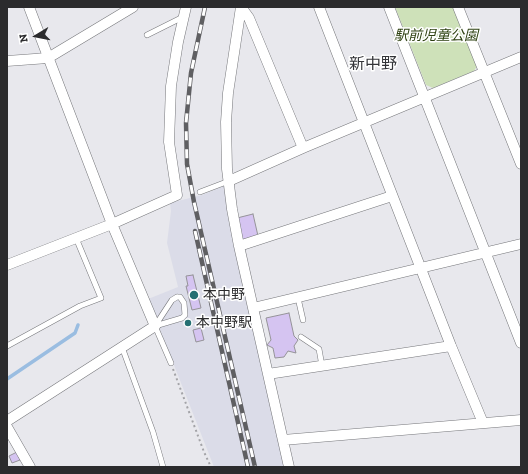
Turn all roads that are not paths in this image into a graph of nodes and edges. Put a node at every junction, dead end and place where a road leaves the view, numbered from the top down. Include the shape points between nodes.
1 (29, 7) edge
2 (133, 7) edge
3 (241, 7) edge
4 (320, 7) edge
5 (389, 7) edge
6 (458, 7) edge
7 (185, 12) edge
8 (147, 35) dead end
9 (521, 57) edge
10 (48, 58) junction
11 (7, 61) edge
12 (485, 73) junction
13 (425, 97) junction
14 (364, 123) junction
15 (303, 148) junction
16 (521, 164) edge
17 (229, 181) junction
18 (200, 192) dead end
19 (392, 196) junction
20 (112, 224) junction
21 (76, 238) junction
22 (521, 244) edge
23 (238, 246) junction
24 (485, 252) junction
25 (7, 265) edge
26 (421, 269) junction
27 (298, 298) junction
28 (253, 308) junction
29 (303, 320) dead end
30 (155, 326) junction
31 (301, 337) dead end
32 (521, 343) edge
33 (7, 346) edge
34 (451, 346) junction
35 (122, 347) junction
36 (171, 363) road end
37 (322, 366) junction
38 (268, 374) junction
39 (521, 420) edge
40 (7, 421) edge
41 (483, 423) junction
42 (7, 427) edge
43 (283, 440) junction
44 (30, 467) edge
45 (163, 467) edge
46 (289, 467) edge

1 - 10 street
2 - 10 street
3 - 15 street via 249,18
3 - 17 street via 226,122
4 - 14 street
5 - 13 street
6 - 12 street
7 - 8 lane
7 - 20 street via 171,86 169,142 177,195
9 - 12 street
10 - 11 street
10 - 20 street
12 - 13 street
12 - 16 street
13 - 14 street
13 - 24 street
14 - 15 street
14 - 19 street
15 - 17 street
17 - 18 lane
17 - 23 street
19 - 23 street
19 - 26 street
20 - 21 street
20 - 30 street
21 - 25 street
21 - 33 lane via 100,298 80,306
22 - 24 street
23 - 28 street
24 - 26 street
24 - 32 street
26 - 27 street
26 - 34 street
27 - 28 street
27 - 29 lane
28 - 38 street
30 - 30 lane via 172,300 177,297 182,299 185,315
30 - 35 street
30 - 36 lane
31 - 37 lane via 319,349
34 - 37 street
34 - 41 street
35 - 40 street
35 - 45 lane
37 - 38 street
38 - 43 street
39 - 41 street
41 - 43 street
42 - 44 street
43 - 46 street

